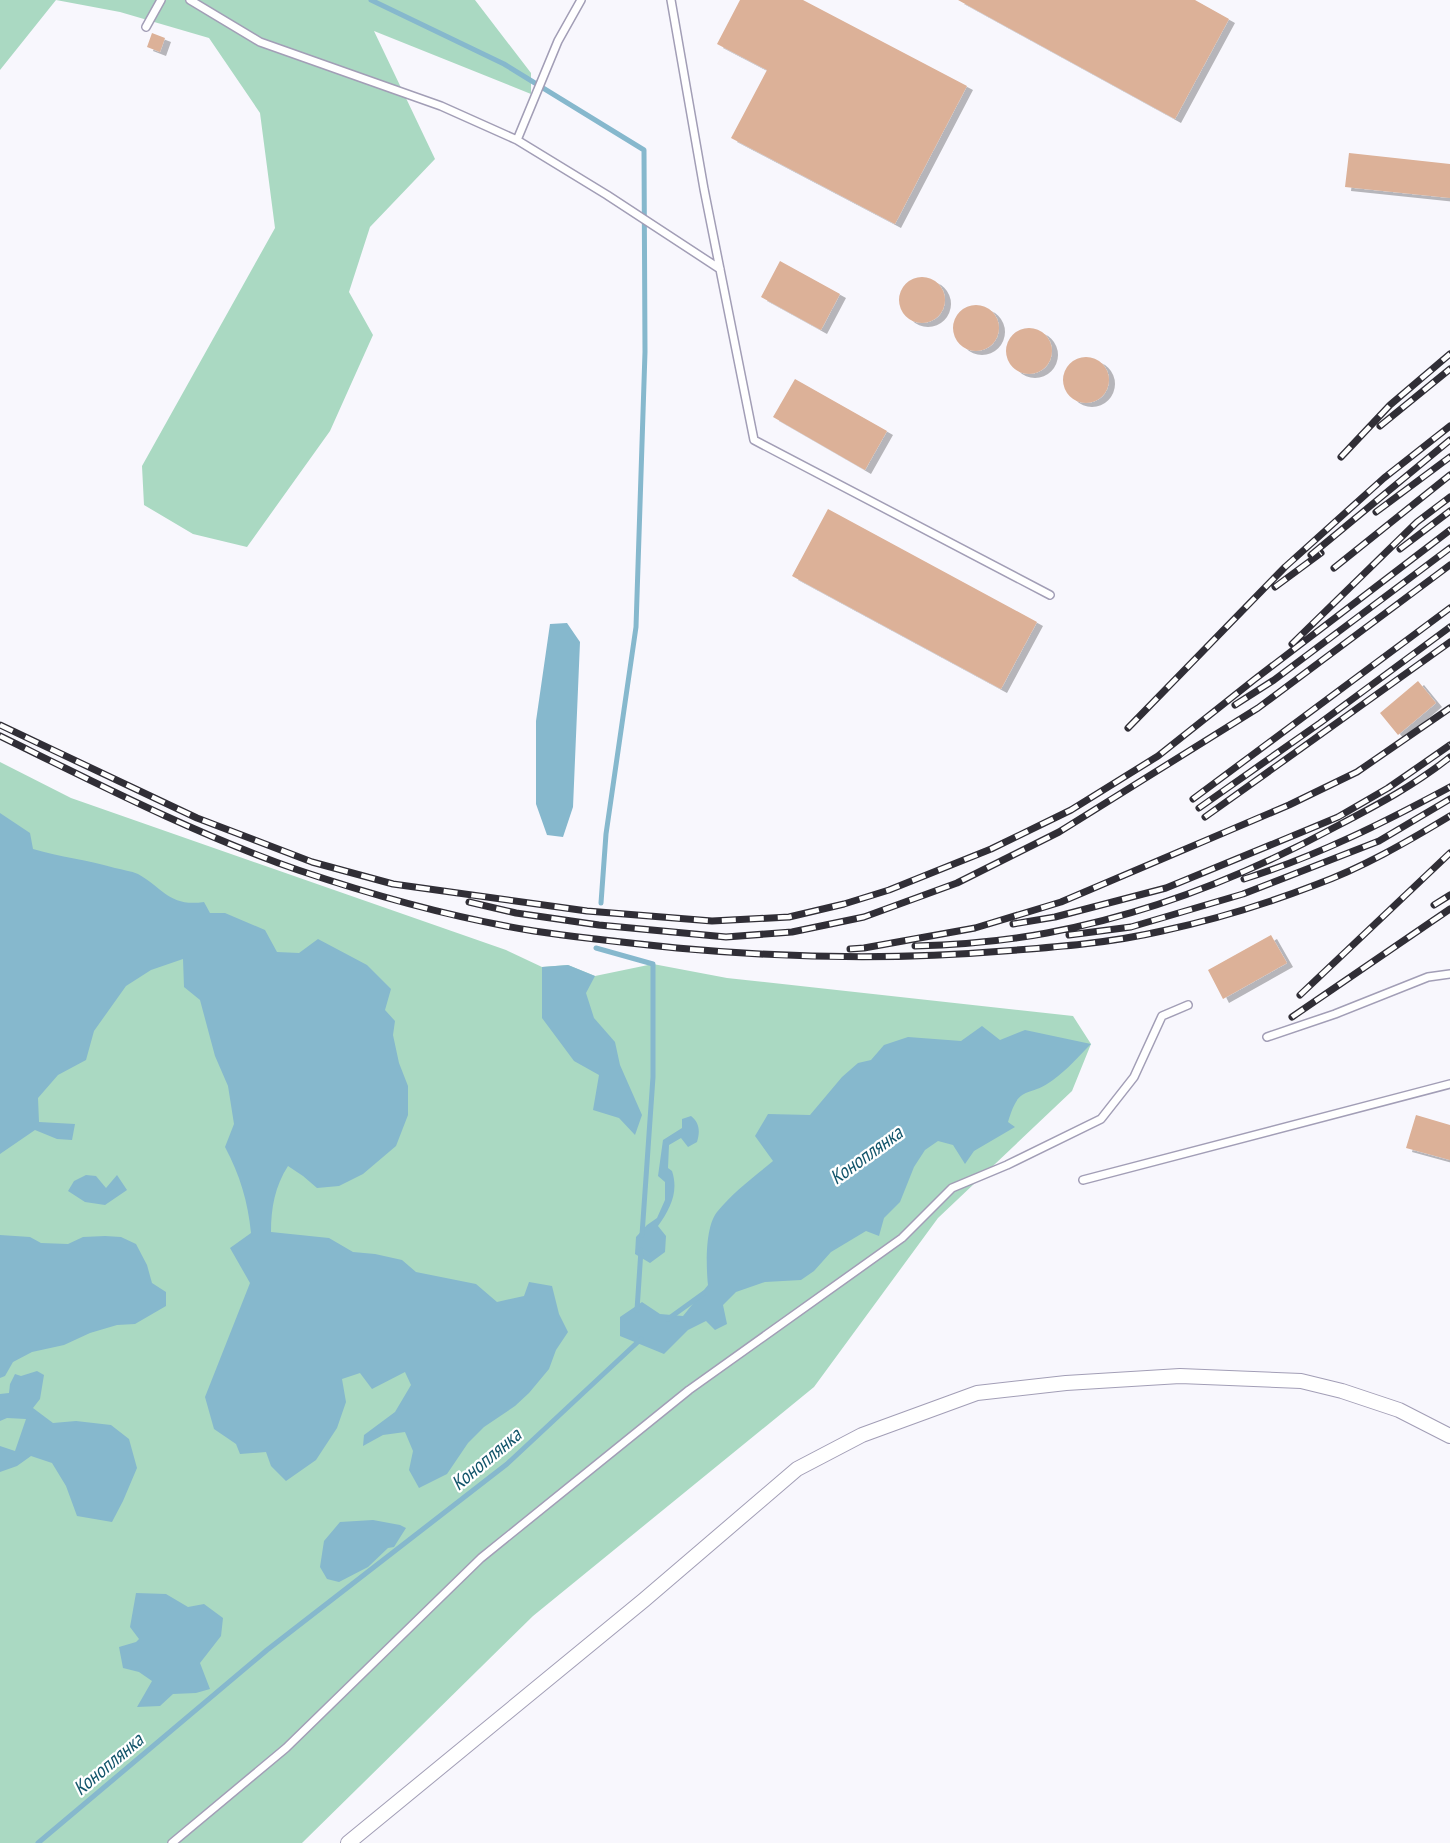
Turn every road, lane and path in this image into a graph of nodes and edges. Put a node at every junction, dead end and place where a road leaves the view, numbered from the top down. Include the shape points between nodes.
1 (161, 0) edge
2 (190, 0) edge
3 (581, 0) edge
4 (671, 0) edge
5 (146, 27) dead end
6 (517, 140) junction
7 (720, 269) junction
8 (1050, 595) dead end
9 (1450, 974) edge
10 (1188, 1005) dead end
11 (1267, 1037) dead end
12 (1450, 1084) edge
13 (1083, 1180) dead end
14 (1450, 1436) edge
15 (172, 1843) edge
16 (348, 1843) edge

1 - 5 lane
2 - 6 lane via 260,42 441,106
3 - 6 lane via 558,41
4 - 7 lane
6 - 7 lane
7 - 8 lane via 754,440
9 - 11 lane via 1428,978
10 - 15 lane via 1162,1016 1134,1077 1101,1119 952,1188 902,1238 689,1390 481,1558 286,1748
12 - 13 lane
14 - 16 street via 1399,1410 1301,1381 1180,1376 977,1393 861,1434 797,1469

